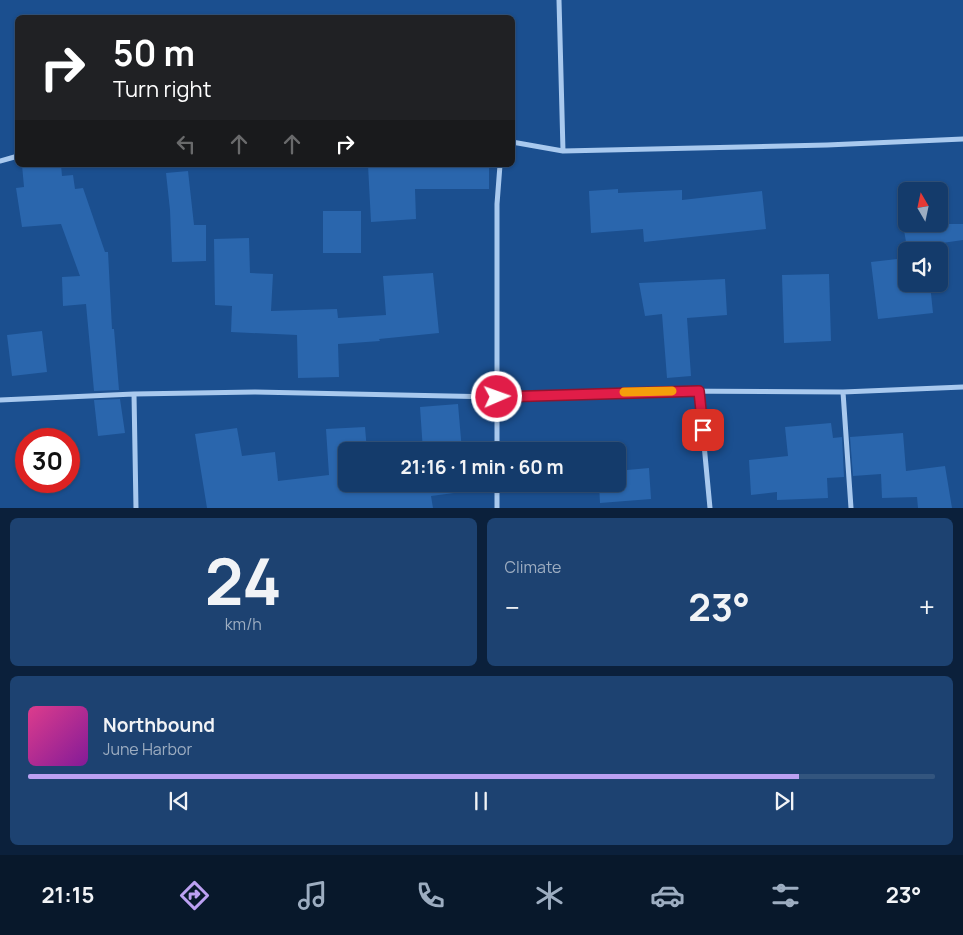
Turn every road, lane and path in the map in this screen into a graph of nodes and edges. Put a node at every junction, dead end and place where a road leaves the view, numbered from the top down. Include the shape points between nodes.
1 (559, 0) edge
2 (963, 139) edge
3 (515, 143) edge
4 (563, 151) junction
5 (15, 157) edge
6 (0, 161) edge
7 (500, 167) edge
8 (963, 387) edge
9 (699, 391) junction
10 (843, 392) junction
11 (134, 394) junction
12 (497, 397) junction
13 (0, 400) edge
14 (497, 442) edge
15 (497, 492) edge
16 (136, 508) edge
17 (496, 508) edge
18 (710, 508) edge
19 (851, 508) edge

1 - 4 street
2 - 4 street
3 - 4 street
5 - 6 street
7 - 12 street
8 - 10 street
9 - 10 street
9 - 12 street
9 - 18 street
10 - 19 street
11 - 12 street via 255,392
11 - 13 street
11 - 16 street
12 - 14 street
15 - 17 street

